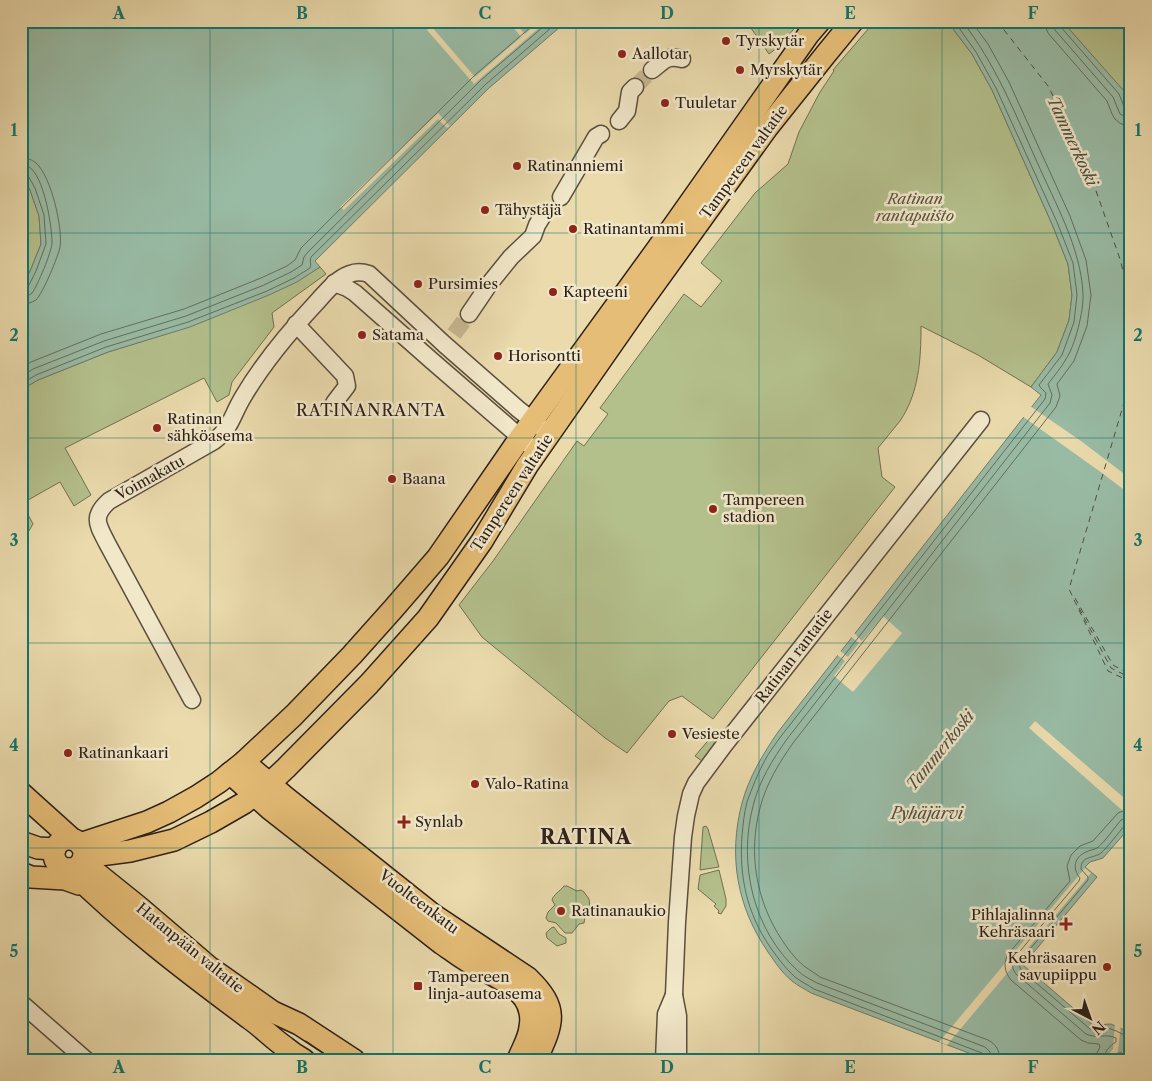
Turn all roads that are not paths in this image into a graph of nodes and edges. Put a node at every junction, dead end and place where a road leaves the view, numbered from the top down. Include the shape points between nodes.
1 (819, 21) edge
2 (853, 21) edge
3 (682, 60) dead end
4 (652, 70) tunnel mouth
5 (635, 87) tunnel mouth
6 (619, 121) dead end
7 (601, 134) dead end
8 (562, 196) dead end
9 (545, 212) dead end
10 (334, 283) junction
11 (469, 314) tunnel mouth
12 (296, 324) junction
13 (449, 339) junction
14 (431, 360) junction
15 (334, 403) dead end
16 (981, 420) dead end
17 (526, 429) junction
18 (550, 434) junction
19 (537, 452) junction
20 (192, 700) dead end
21 (237, 768) junction
22 (262, 789) junction
23 (21, 792) edge
24 (21, 813) edge
25 (21, 842) edge
26 (69, 851) junction
27 (21, 866) edge
28 (21, 872) edge
29 (86, 886) junction
30 (674, 995) junction
31 (21, 1003) edge
32 (86, 1060) edge
33 (304, 1060) edge
34 (354, 1060) edge
35 (518, 1060) edge
36 (536, 1060) edge
37 (664, 1060) edge
38 (678, 1060) edge

1 - 17 main road, Tampereen valtatie
2 - 18 main road, Tampereen valtatie via 767,128
3 - 4 street via 666,59
5 - 6 street via 630,92 627,111
7 - 8 street via 596,137
9 - 11 street via 533,236 511,257
10 - 12 street, Voimakatu
10 - 13 street, Voimakatu via 350,274 369,274
10 - 14 street, Voimakatu via 355,293
12 - 15 street via 345,376 347,386
12 - 20 street, Voimakatu via 243,397 220,437 109,501 99,513 97,522 107,543
13 - 14 street
13 - 17 street, Voimakatu
14 - 17 street, Voimakatu
16 - 30 street, Ratinan rantatie via 696,783 689,800 683,837
17 - 18 street, Voimakatu
17 - 19 street, Voimakatu
17 - 21 main road, Tampereen valtatie via 438,557 322,686
18 - 19 main road, Tampereen valtatie
19 - 22 main road, Tampereen valtatie via 482,541 428,618 368,684
21 - 22 main road, Vuolteenkatu
21 - 26 main road, Tampereen valtatie via 196,797 147,822 134,818 92,829
22 - 26 main road, Tampereen valtatie via 234,809 174,840 130,851
22 - 35 main road, Vuolteenkatu via 270,810 441,943 518,991 528,1005 531,1021
22 - 36 main road, Vuolteenkatu via 537,987 546,998 551,1019
23 - 26 main road, Hatanpään valtatie
24 - 26 main road, Hatanpään valtatie
25 - 26 main road, Tampereen valtatie via 38,848
26 - 27 main road, Tampereen valtatie via 40,864
26 - 29 main road, Hatanpään valtatie
26 - 34 main road, Hatanpään valtatie via 209,967 273,1012 299,1024
28 - 29 main road via 31,877 64,879
29 - 33 main road, Hatanpään valtatie via 206,986
30 - 37 street via 666,1014
30 - 38 street via 678,1016
31 - 32 street

